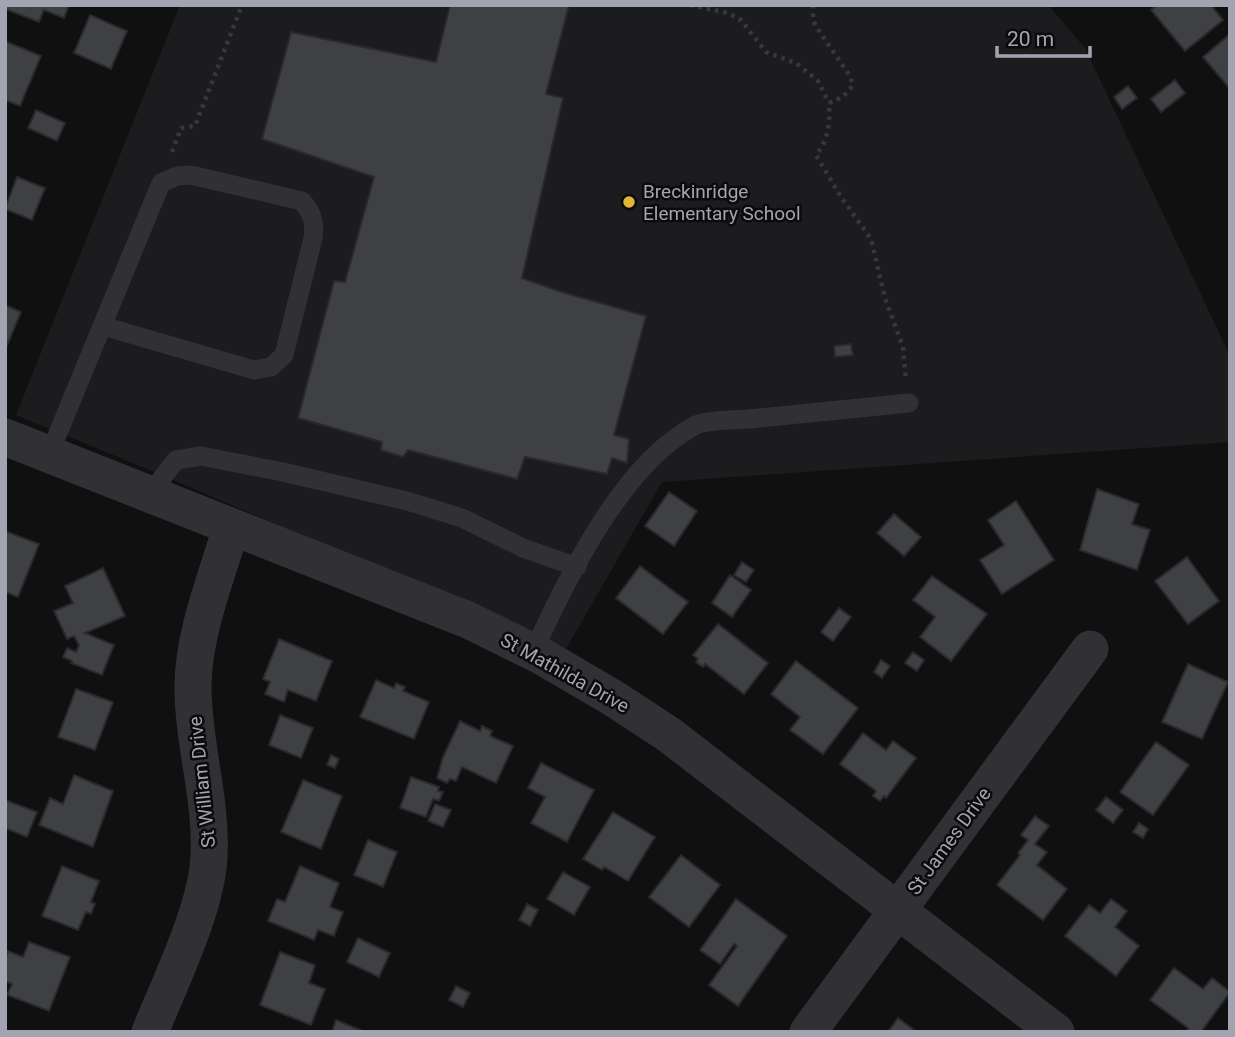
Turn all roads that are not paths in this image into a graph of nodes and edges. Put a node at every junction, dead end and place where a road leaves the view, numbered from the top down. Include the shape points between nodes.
1 (103, 326) junction
2 (909, 403) road end
3 (5, 437) edge
4 (49, 455) junction
5 (149, 495) junction
6 (231, 528) junction
7 (577, 567) junction
8 (1090, 649) dead end
9 (533, 652) junction
10 (897, 912) junction
11 (150, 1032) edge
12 (808, 1032) edge
13 (1056, 1032) edge

1 - 1 lane via 161,183 191,175 302,201 310,211 315,222 313,238 284,355 271,367 254,370
1 - 4 lane
2 - 7 lane via 698,424 634,476
3 - 4 street, St Mathilda Drive
4 - 5 street, St Mathilda Drive
5 - 6 street, St Mathilda Drive
5 - 7 lane via 176,460 201,456 407,501 462,518 523,548
6 - 9 street, St Mathilda Drive via 468,620
6 - 11 street, St William Drive via 197,649 193,685 207,814 206,880
7 - 9 lane
8 - 10 street, St James Drive
9 - 10 street, St Mathilda Drive via 668,734
10 - 12 street, St James Drive
10 - 13 street, St Mathilda Drive

